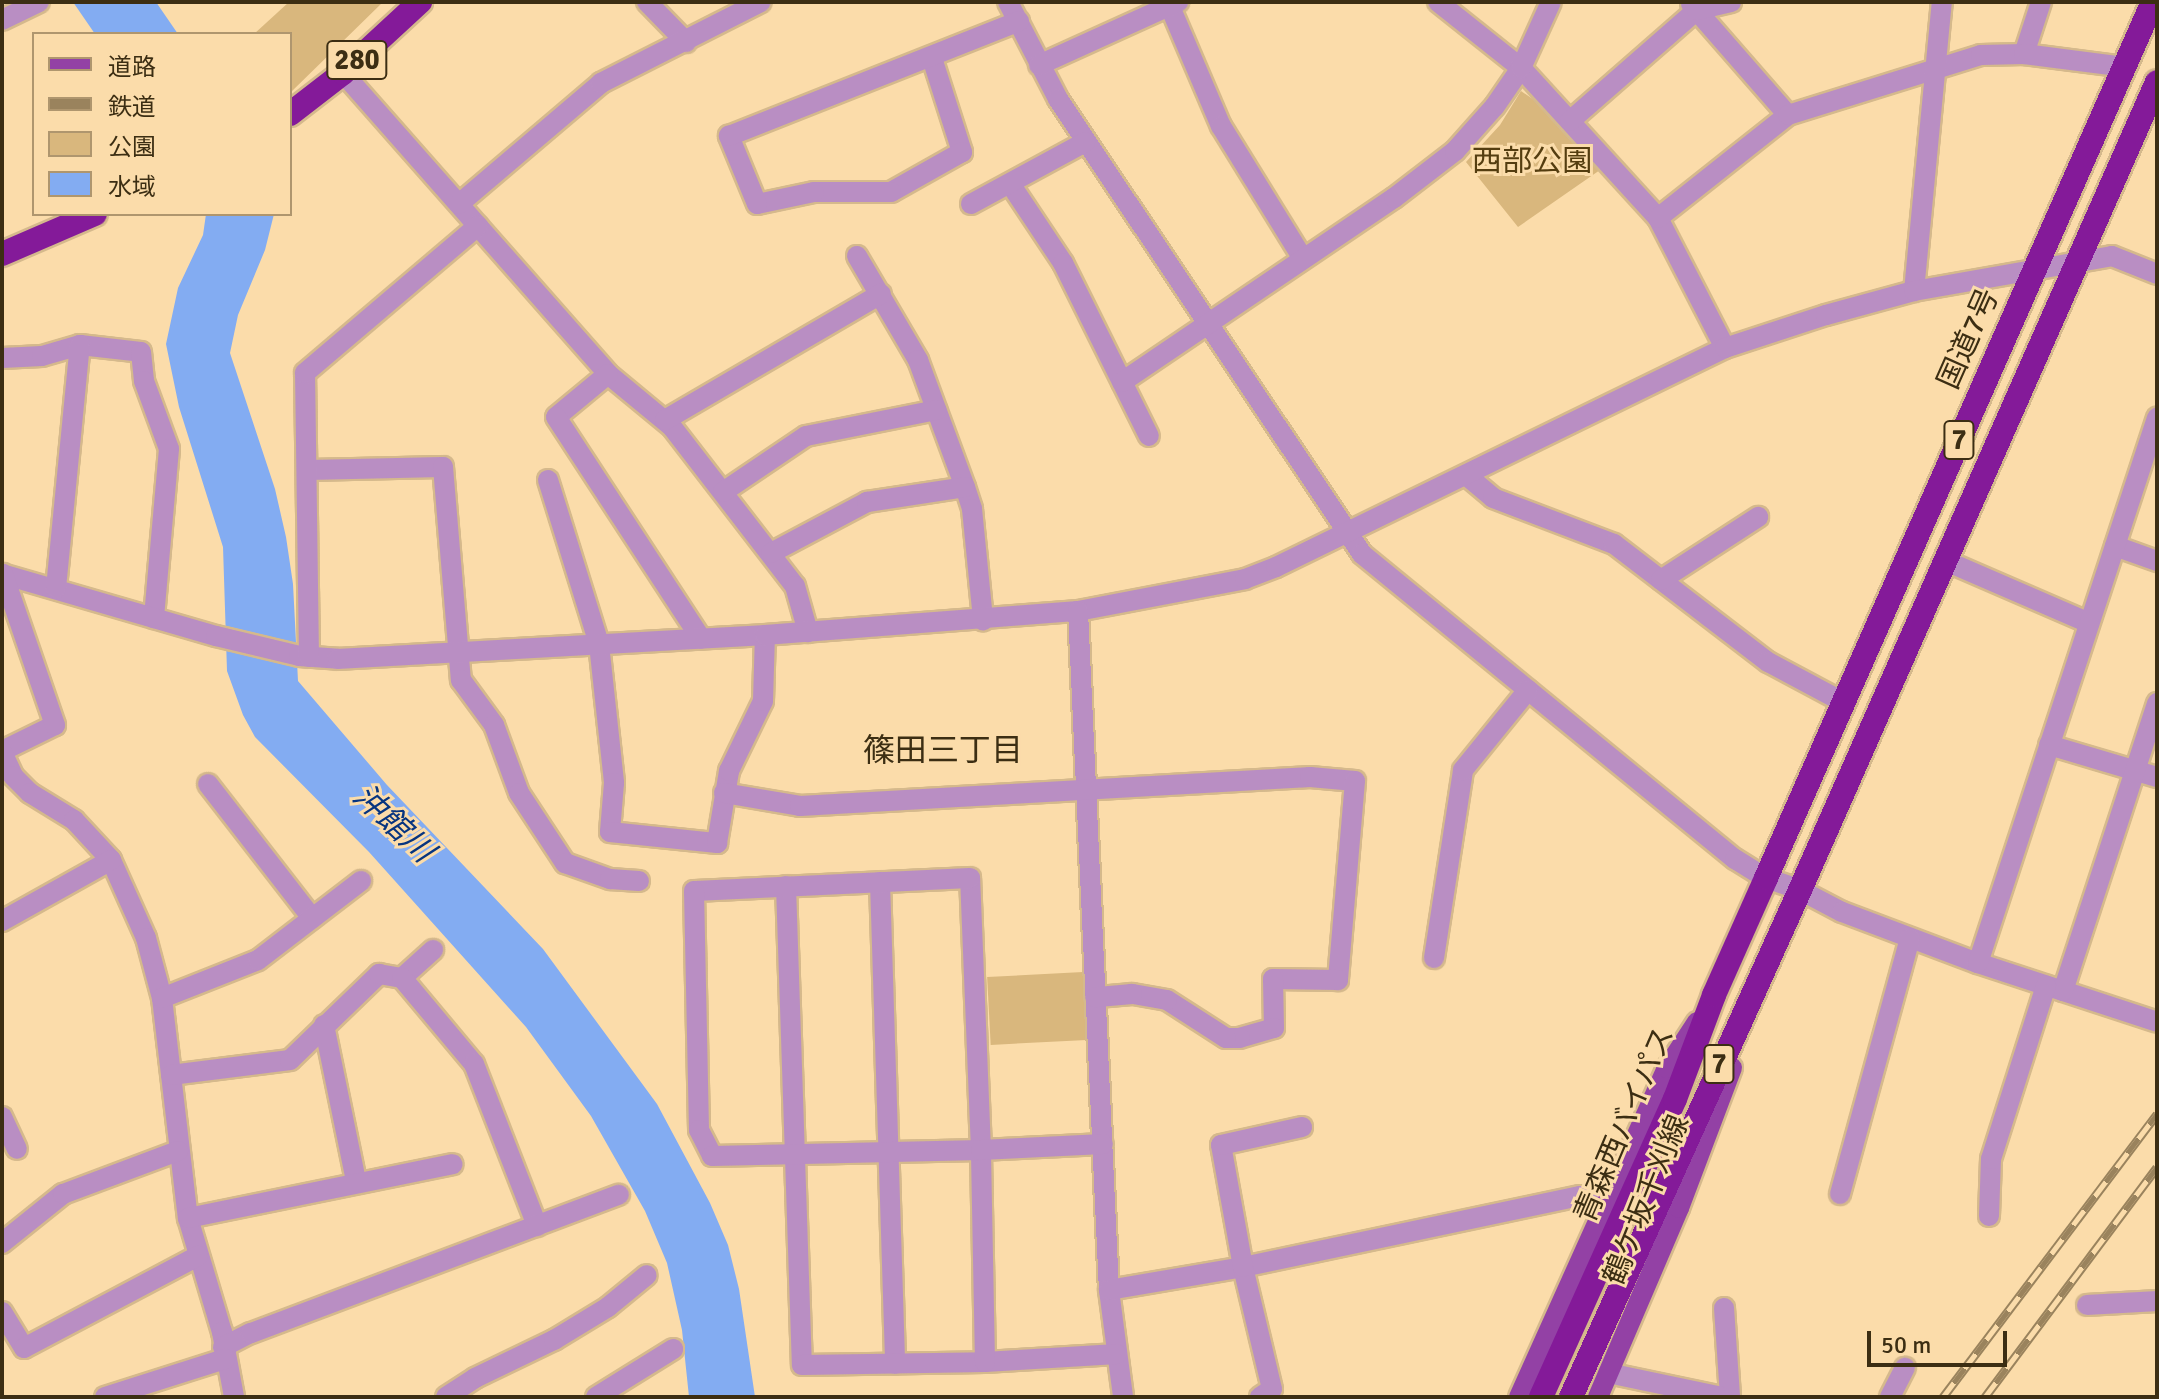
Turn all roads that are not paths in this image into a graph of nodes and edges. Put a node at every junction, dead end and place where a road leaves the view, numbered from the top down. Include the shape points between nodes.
1 (39, 2) edge
2 (420, 2) edge
3 (647, 2) edge
4 (761, 2) edge
5 (1008, 2) edge
6 (1438, 2) edge
7 (1551, 2) edge
8 (1731, 2) edge
9 (1942, 2) edge
10 (2041, 2) edge
11 (2153, 2) edge
12 (1172, 3) edge
13 (1693, 6) edge
14 (2, 20) edge
15 (1019, 21) junction
16 (686, 42) junction
17 (2024, 54) junction
18 (932, 58) junction
19 (1039, 65) junction
20 (2126, 67) junction
21 (1521, 68) junction
22 (1935, 71) junction
23 (343, 73) junction
24 (2157, 82) edge
25 (292, 112) edge
26 (1788, 115) junction
27 (1570, 121) junction
28 (1085, 142) junction
29 (1011, 185) junction
30 (459, 204) junction
31 (971, 204) dead end
32 (90, 216) edge
33 (1658, 218) junction
34 (478, 226) junction
35 (2, 254) edge
36 (857, 256) dead end
37 (1303, 259) junction
38 (2079, 262) junction
39 (2035, 269) junction
40 (2157, 274) edge
41 (1914, 291) junction
42 (881, 294) junction
43 (1209, 325) junction
44 (80, 345) junction
45 (1725, 348) junction
46 (2, 358) edge
47 (608, 374) junction
48 (1122, 382) junction
49 (936, 410) junction
50 (2157, 418) edge
51 (665, 420) junction
52 (1149, 436) dead end
53 (307, 470) junction
54 (1466, 475) junction
55 (548, 480) dead end
56 (965, 487) junction
57 (723, 492) junction
58 (1758, 517) dead end
59 (1345, 532) junction
60 (2115, 546) junction
61 (771, 553) junction
62 (1946, 561) junction
63 (2157, 561) edge
64 (3, 574) edge
65 (1661, 580) junction
66 (56, 588) junction
67 (1078, 611) junction
68 (154, 618) junction
69 (983, 620) junction
70 (2089, 623) junction
71 (808, 632) junction
72 (765, 635) junction
73 (701, 639) junction
74 (599, 644) junction
75 (459, 652) junction
76 (304, 657) junction
77 (1528, 690) junction
78 (1843, 702) junction
79 (2157, 703) edge
80 (2049, 745) junction
81 (2, 751) edge
82 (2136, 770) junction
83 (2157, 777) edge
84 (208, 784) dead end
85 (1087, 789) junction
86 (724, 793) junction
87 (111, 860) junction
88 (1766, 878) junction
89 (361, 881) dead end
90 (639, 881) dead end
91 (880, 882) junction
92 (786, 886) junction
93 (1800, 890) junction
94 (312, 918) junction
95 (2, 921) edge
96 (1910, 938) junction
97 (433, 950) dead end
98 (1434, 958) dead end
99 (1978, 963) junction
100 (402, 978) junction
101 (2055, 988) junction
102 (1714, 995) junction
103 (1095, 997) junction
104 (162, 998) junction
105 (2157, 1022) edge
106 (324, 1025) junction
107 (171, 1075) junction
108 (2, 1117) edge
109 (1302, 1127) dead end
110 (1103, 1144) junction
111 (17, 1149) dead end
112 (981, 1150) junction
113 (178, 1151) junction
114 (889, 1151) junction
115 (797, 1152) junction
116 (453, 1164) dead end
117 (356, 1181) junction
118 (1840, 1194) dead end
119 (619, 1195) dead end
120 (1609, 1196) junction
121 (1989, 1216) dead end
122 (188, 1218) junction
123 (537, 1226) junction
124 (2, 1243) edge
125 (198, 1256) junction
126 (1243, 1267) junction
127 (647, 1275) dead end
128 (1109, 1290) junction
129 (2157, 1301) edge
130 (2087, 1305) dead end
131 (1724, 1308) dead end
132 (2, 1312) edge
133 (673, 1349) dead end
134 (224, 1353) junction
135 (1117, 1354) junction
136 (985, 1362) junction
137 (895, 1364) junction
138 (1905, 1368) dead end
139 (1608, 1373) junction
140 (105, 1397) edge
141 (234, 1397) edge
142 (446, 1397) edge
143 (596, 1397) edge
144 (1123, 1397) edge
145 (1260, 1397) edge
146 (1519, 1397) edge
147 (1541, 1397) edge
148 (1571, 1397) edge
149 (1598, 1397) edge
150 (1723, 1397) edge
151 (1730, 1397) edge
152 (1890, 1397) edge

1 - 14 street
2 - 23 highway, 280
3 - 16 street
4 - 16 street
5 - 15 street
6 - 21 street
7 - 21 street
8 - 13 street
9 - 22 street
10 - 17 street
11 - 20 highway, 国道7号 / 7
12 - 19 street
12 - 37 street via 1221,126
13 - 26 street
13 - 27 street
15 - 18 street
15 - 19 street
16 - 30 street via 601,83
17 - 20 street
17 - 22 street via 1981,55
18 - 18 street via 962,152 891,192 814,192 757,204 729,136
19 - 28 street
20 - 39 highway, 国道7号 / 7
21 - 27 street
21 - 37 street via 1455,151
22 - 26 street
22 - 41 street
23 - 25 highway, 280
23 - 30 street
24 - 38 highway, 7
26 - 33 street
27 - 33 street
28 - 29 street
28 - 43 street
29 - 31 street
29 - 48 street via 1063,263
30 - 34 street
32 - 35 highway
33 - 45 street
34 - 47 street
34 - 53 street via 305,373
36 - 42 street
37 - 43 street
38 - 39 street
38 - 40 street via 2112,256
38 - 62 highway, 7
39 - 41 street
39 - 78 highway, 国道7号 / 7
41 - 45 street
42 - 49 street via 918,360
42 - 51 street
43 - 48 street
43 - 59 street
44 - 46 street via 42,356
44 - 66 street
44 - 68 street via 141,352 144,381 169,449
45 - 54 street
47 - 51 street
47 - 73 street via 556,417
48 - 52 street
49 - 56 street
49 - 57 street via 806,436
50 - 60 street
51 - 57 street
53 - 75 street via 443,467
53 - 76 street
54 - 59 street
54 - 65 street via 1493,498 1614,544
55 - 74 street
56 - 61 street via 867,502
56 - 69 street
57 - 61 street
58 - 65 street
59 - 67 street via 1245,579
59 - 77 street via 1362,554
60 - 63 street
60 - 70 street
61 - 71 street via 795,586
62 - 70 street
62 - 93 highway, 7
64 - 66 street
64 - 81 street via 55,725
65 - 78 street via 1768,662
66 - 68 street
67 - 69 street
67 - 85 street
68 - 76 street
69 - 71 street
70 - 80 street
71 - 72 street
72 - 73 street
72 - 86 street via 763,701
73 - 74 street
74 - 75 street
74 - 86 street via 614,783 610,832 717,843
75 - 76 street
75 - 90 street via 461,680 494,725 519,793 565,863 610,879
77 - 88 street via 1735,859
77 - 98 street via 1463,770
78 - 88 highway, 国道7号 / 7
79 - 82 street
80 - 82 street
80 - 99 street
81 - 87 street via 13,776 74,820
82 - 83 street
82 - 101 street
84 - 94 street
85 - 86 street via 800,806
85 - 103 street
85 - 103 street via 1310,777 1355,781 1338,980 1273,979 1274,1028 1240,1038 1226,1038 1167,1000 1132,994
87 - 95 street
87 - 104 street via 146,938
88 - 93 street
88 - 102 highway, 青森西バイパス / 7
89 - 94 street
91 - 92 street
91 - 112 street via 970,878
91 - 114 street
92 - 115 street
92 - 115 street via 694,891 699,1130 712,1156
93 - 96 street
93 - 139 main road, 鶴ケ坂千刈線 via 1792,933
93 - 148 highway, 青森西バイパス / 7
94 - 104 street via 258,960
96 - 99 street
96 - 118 street
97 - 100 street
99 - 101 street
100 - 106 street via 379,974
100 - 123 street via 474,1064
101 - 105 street
101 - 121 street via 1991,1159
102 - 120 main road, 鶴ケ坂千刈線 via 1667,1068
102 - 147 highway, 青森西バイパス / 7 via 1675,1099
103 - 110 street
104 - 107 street
106 - 107 street via 290,1060
106 - 117 street
107 - 113 street
108 - 111 street
109 - 126 street via 1221,1145
110 - 112 street
110 - 128 street
112 - 114 street
112 - 136 street
113 - 122 street
113 - 124 street via 63,1194
114 - 115 street
114 - 137 street
115 - 137 street via 802,1365
116 - 117 street
117 - 122 street
119 - 123 street
120 - 126 street via 1580,1196
120 - 146 main road, 鶴ケ坂千刈線
122 - 125 street
123 - 134 street via 251,1333
125 - 132 street via 24,1348
125 - 134 street
126 - 128 street
126 - 145 street via 1272,1389
127 - 142 street via 567,1332
128 - 135 street
129 - 130 street
131 - 151 street
133 - 143 street
134 - 140 street
134 - 141 street
135 - 136 street
135 - 144 street
136 - 137 street
138 - 152 street
139 - 149 main road, 鶴ケ坂千刈線
139 - 150 street

